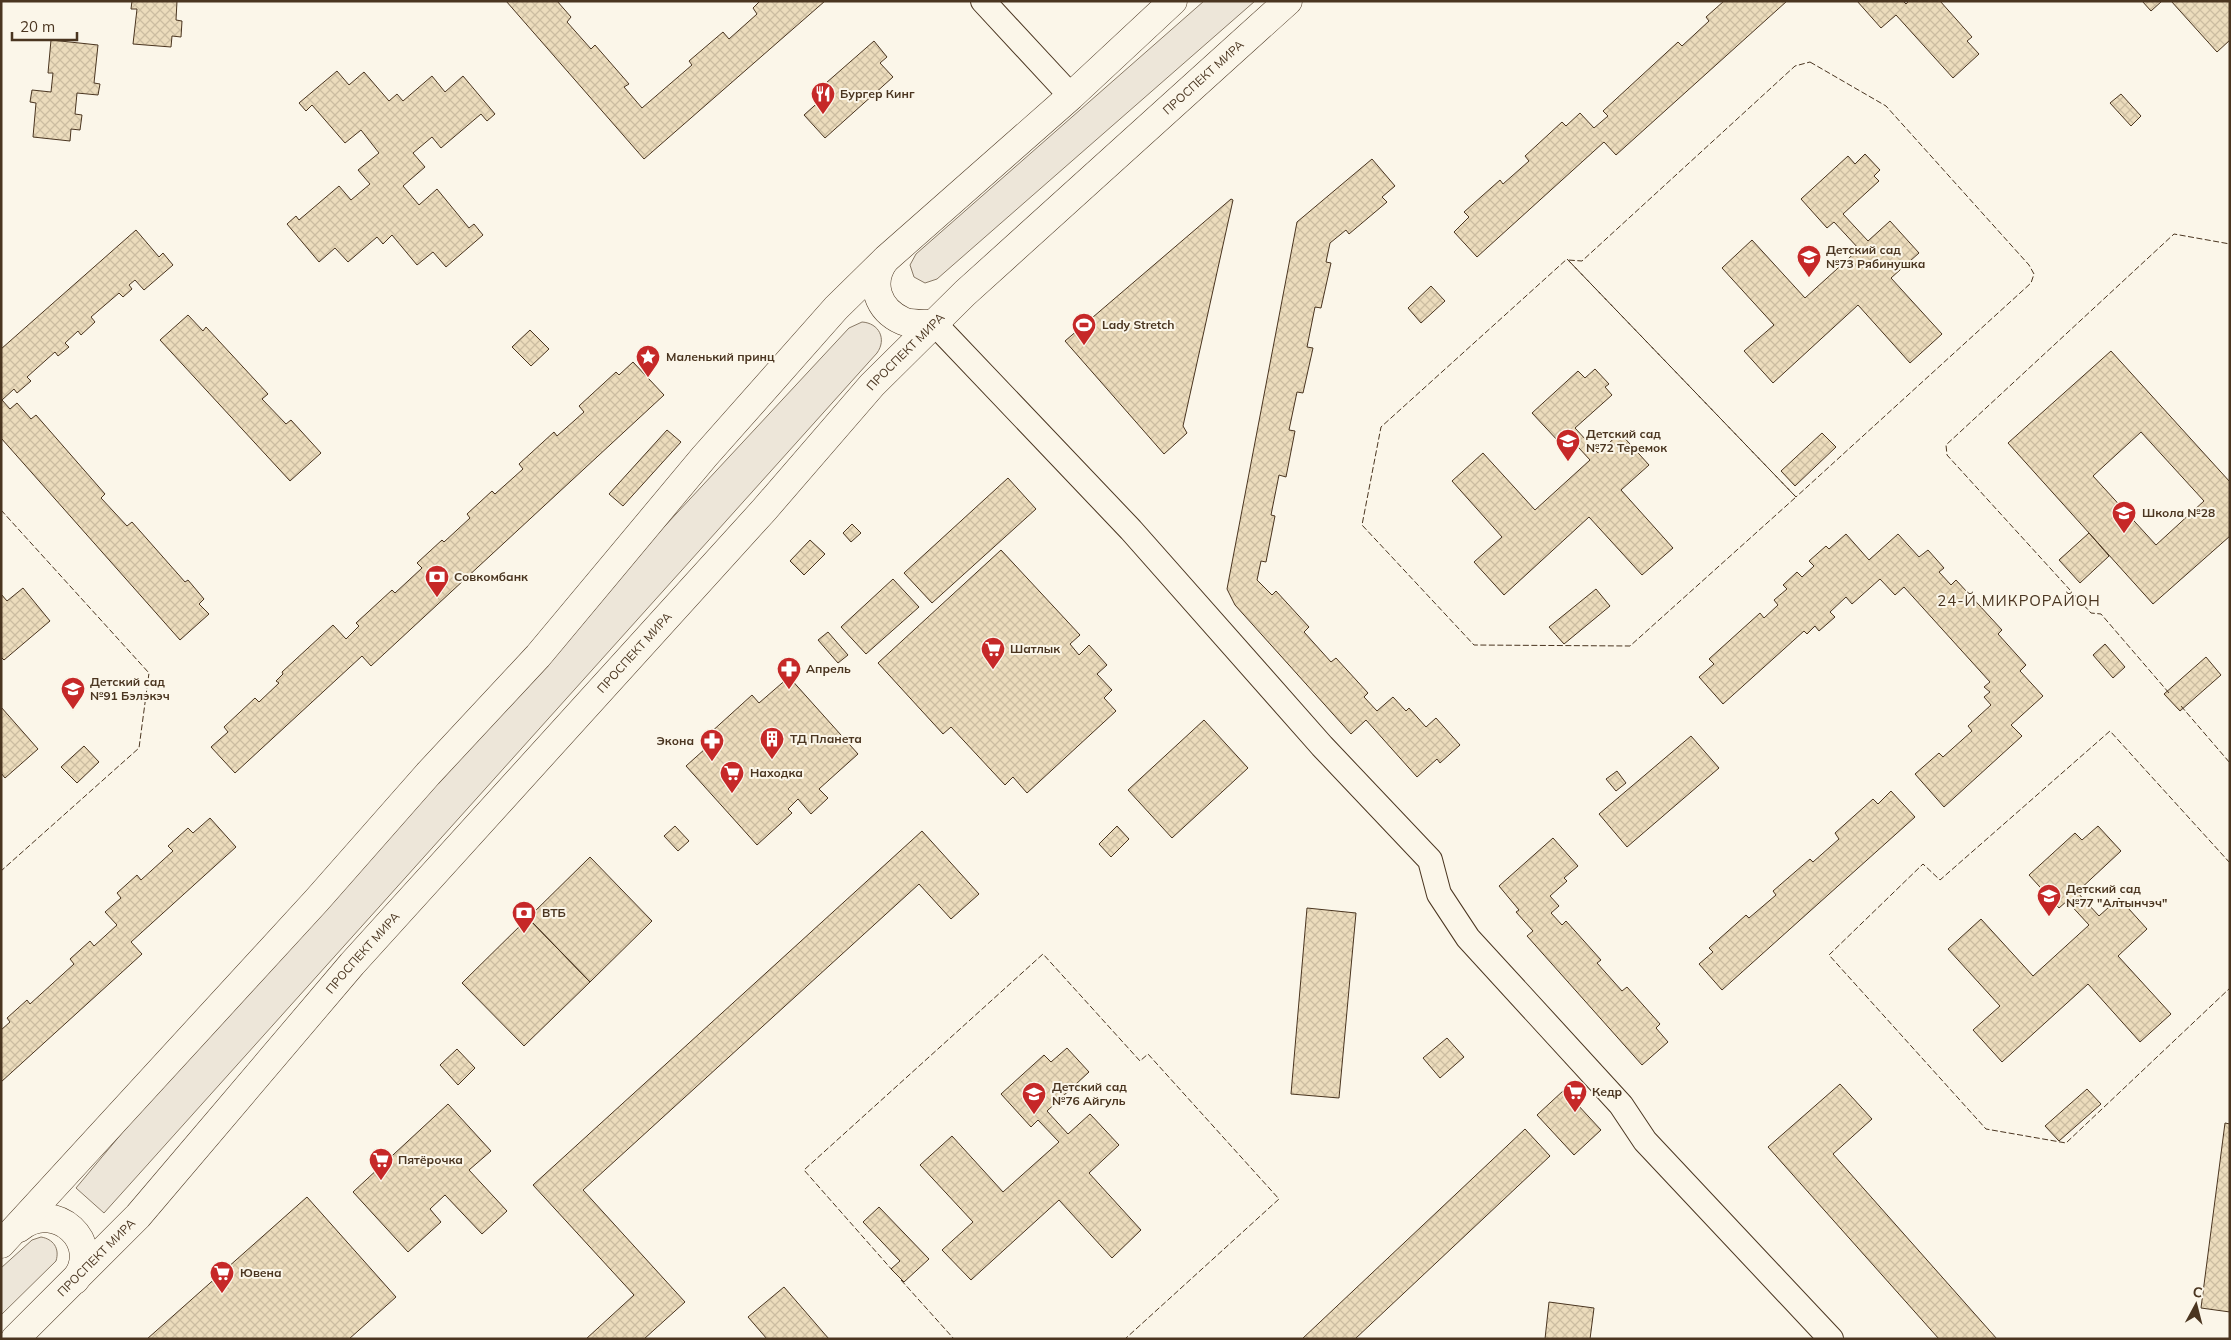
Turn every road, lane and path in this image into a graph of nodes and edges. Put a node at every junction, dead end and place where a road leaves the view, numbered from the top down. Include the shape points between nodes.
1 (983, 1) edge
2 (1173, 1) edge
3 (1288, 1) edge
4 (1071, 96) junction
5 (886, 259) junction
6 (935, 324) junction
7 (9, 1236) edge
8 (72, 1283) junction
9 (15, 1339) edge
10 (1831, 1339) edge

1 - 4 street
2 - 4 main road
3 - 6 main road, ПРОСПЕКТ МИРА
4 - 5 main road
5 - 6 main road via 877,278 877,292 882,305 905,322
5 - 7 main road via 836,308 704,458 538,656
6 - 8 main road, ПРОСПЕКТ МИРА via 872,386 757,518 352,964 138,1216
6 - 10 street via 1132,530 1322,746 1430,860 1440,894 1468,938 1621,1105 1645,1141
7 - 8 main road via 30,1220 44,1218 59,1220 72,1228 80,1241 83,1255 80,1270
8 - 9 main road, ПРОСПЕКТ МИРА

